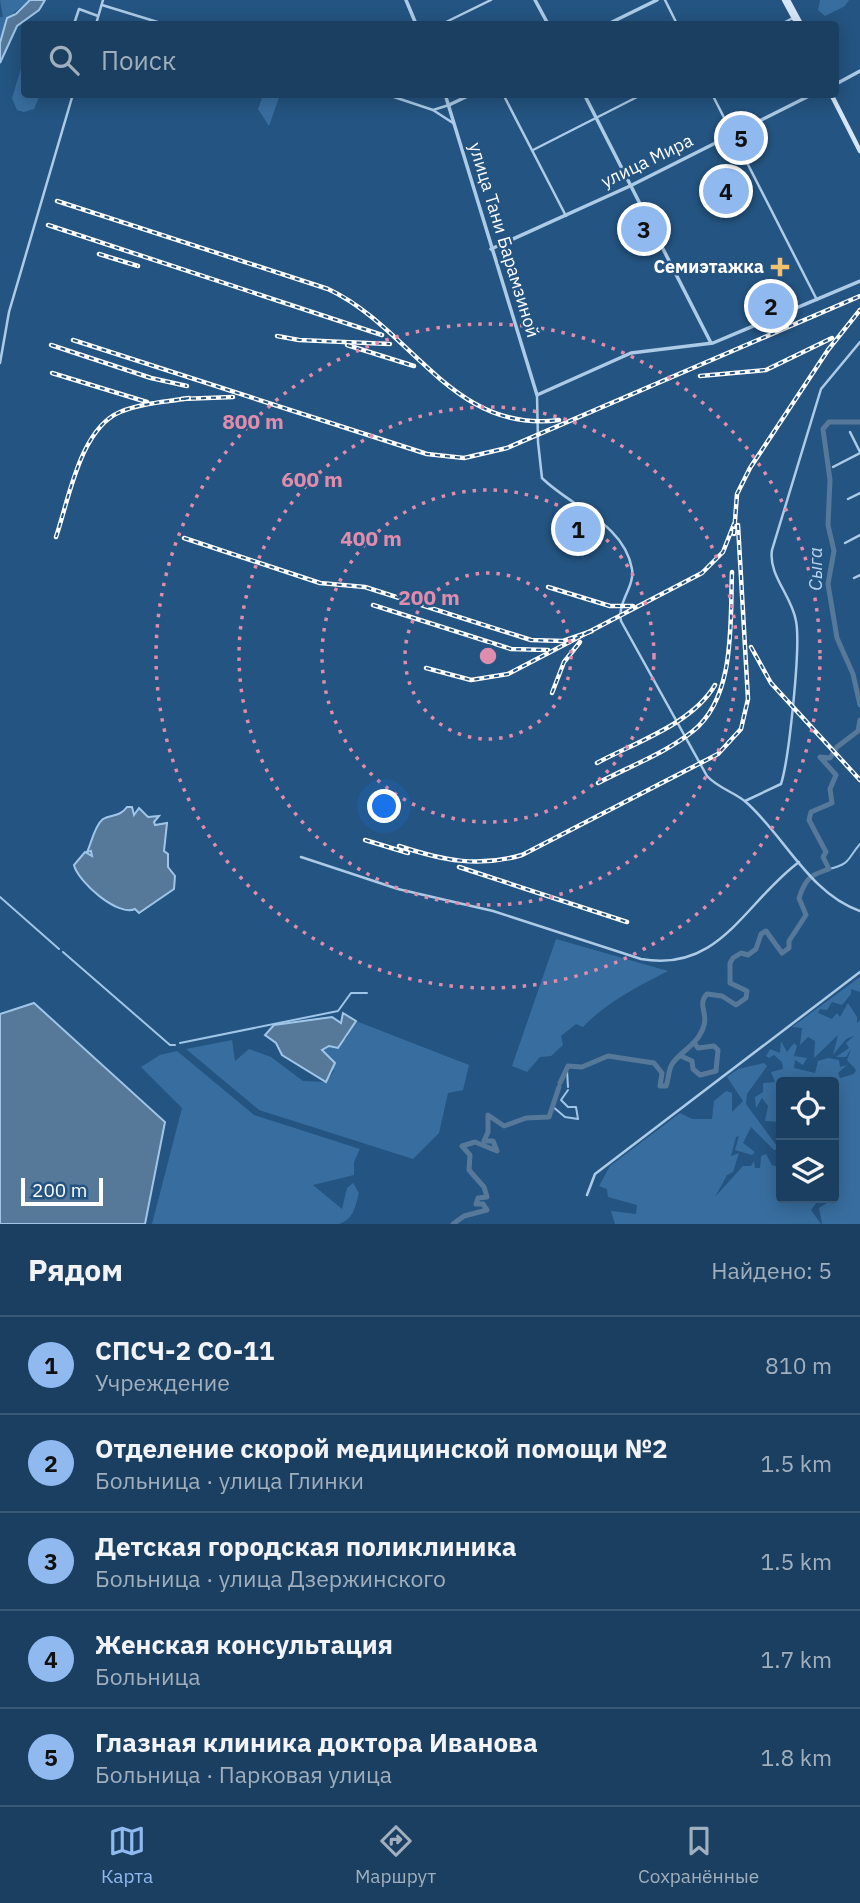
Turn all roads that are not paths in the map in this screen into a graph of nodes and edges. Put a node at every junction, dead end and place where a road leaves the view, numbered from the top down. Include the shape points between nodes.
1 (103, 0) edge
2 (407, 0) edge
3 (491, 0) edge
4 (536, 0) edge
5 (657, 0) edge
6 (664, 0) edge
7 (786, 0) edge
8 (102, 5) junction
9 (98, 16) junction
10 (793, 18) junction
11 (75, 21) edge
12 (97, 21) edge
13 (154, 21) edge
14 (415, 21) edge
15 (448, 21) edge
16 (546, 21) edge
17 (616, 21) edge
18 (675, 21) edge
19 (787, 21) edge
20 (796, 21) edge
21 (797, 21) edge
22 (860, 71) edge
23 (839, 82) edge
24 (72, 98) edge
25 (397, 98) edge
26 (446, 98) edge
27 (464, 98) edge
28 (505, 98) edge
29 (586, 98) edge
30 (635, 98) edge
31 (714, 98) edge
32 (805, 98) edge
33 (833, 98) edge
34 (449, 105) junction
35 (433, 110) junction
36 (595, 118) junction
37 (456, 127) junction
38 (733, 135) junction
39 (532, 150) junction
40 (860, 151) edge
41 (630, 186) junction
42 (566, 216) junction
43 (491, 249) junction
44 (860, 281) edge
45 (817, 300) junction
46 (860, 342) edge
47 (711, 344) junction
48 (0, 363) edge
49 (537, 394) junction
50 (850, 432) dead end
51 (860, 453) edge
52 (833, 467) dead end
53 (860, 493) edge
54 (848, 499) dead end
55 (860, 535) edge
56 (845, 543) dead end
57 (860, 575) edge
58 (853, 578) dead end
59 (745, 802) junction
60 (301, 858) dead end
61 (799, 862) junction
62 (860, 911) edge
63 (860, 972) edge
64 (587, 1195) dead end

1 - 8 street
2 - 14 street
3 - 15 street
4 - 16 street
5 - 17 street
6 - 18 street
7 - 10 main road
7 - 21 main road
8 - 9 street
8 - 13 street
9 - 11 street via 79,9
9 - 12 street
10 - 19 street
10 - 20 main road
22 - 23 street
24 - 48 street via 9,312
25 - 35 street
26 - 34 street, улица Тани Барамзиной
27 - 34 street
28 - 39 street
29 - 36 street
30 - 36 street
31 - 38 street
32 - 38 street, улица Мира
33 - 40 main road
34 - 35 street
34 - 37 street, улица Тани Барамзиной
35 - 37 street
36 - 39 street
36 - 41 street
37 - 43 street, улица Тани Барамзиной
38 - 41 street, улица Мира
38 - 45 street
39 - 42 street
41 - 42 street, улица Мира
41 - 47 street
42 - 43 street, улица Мира
43 - 49 street, улица Тани Барамзиной
44 - 45 street
45 - 47 street
46 - 59 street via 821,389 772,550 772,567 796,617 793,697 781,784
47 - 49 street via 635,352
49 - 59 street via 542,478 617,536 632,567 621,621 707,776
50 - 51 street
51 - 52 street
53 - 54 street
55 - 56 street
57 - 58 street
59 - 61 street
60 - 61 street via 662,963 683,961 716,943
61 - 62 street via 832,898
63 - 64 street via 595,1174

